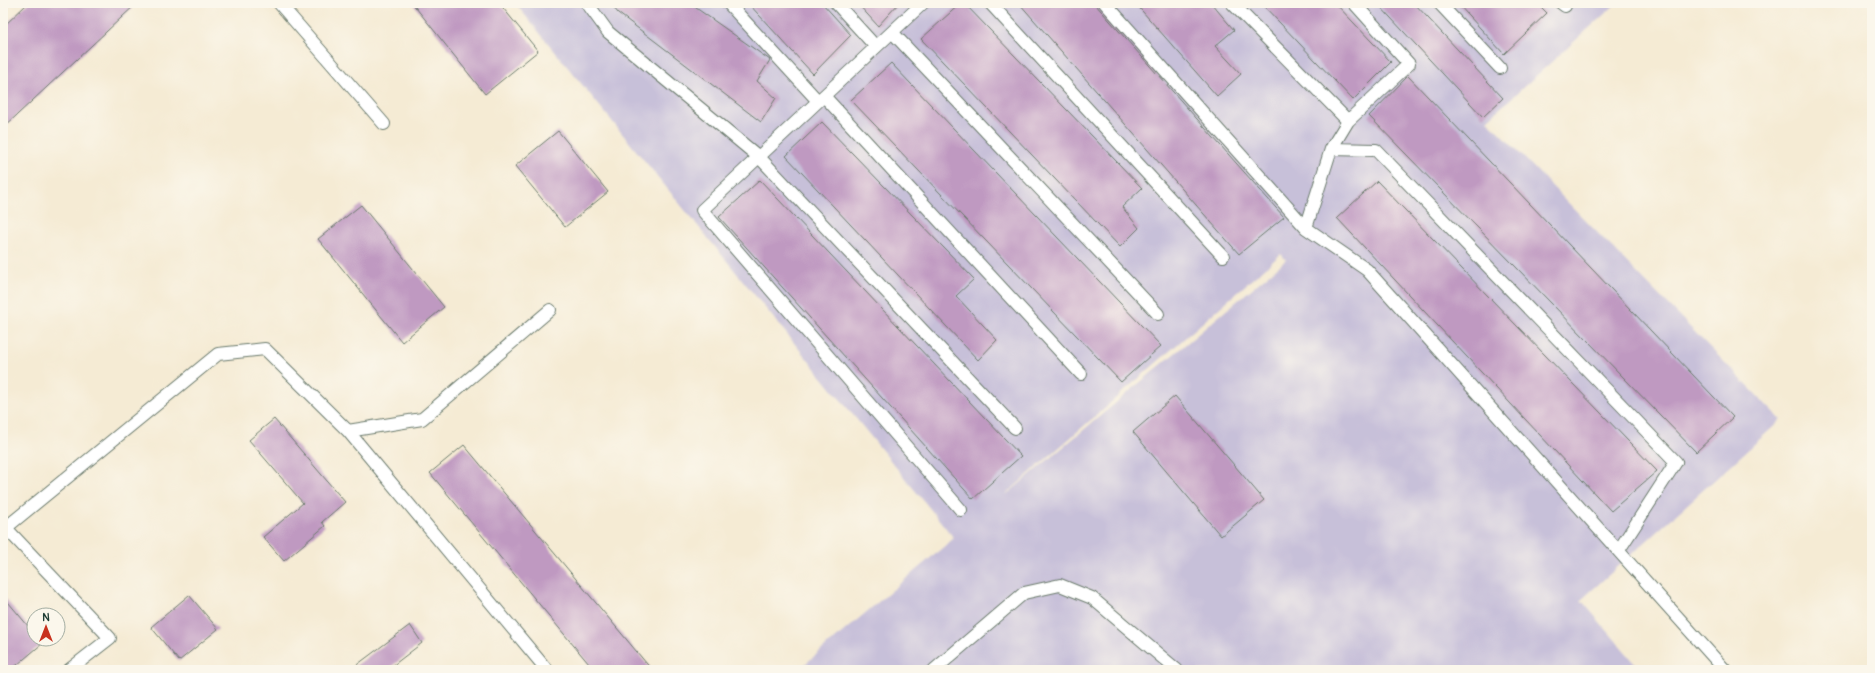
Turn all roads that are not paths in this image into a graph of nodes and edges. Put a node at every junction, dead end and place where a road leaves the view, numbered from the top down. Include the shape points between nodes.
1 (279, 3) edge
2 (587, 3) edge
3 (728, 3) edge
4 (836, 3) edge
5 (923, 3) edge
6 (990, 3) edge
7 (1105, 3) edge
8 (1232, 3) edge
9 (1354, 3) edge
10 (1439, 3) edge
11 (892, 32) junction
12 (876, 47) junction
13 (1500, 68) dead end
14 (821, 99) junction
15 (1348, 121) junction
16 (384, 124) dead end
17 (1331, 149) junction
18 (760, 158) junction
19 (1306, 228) junction
20 (1223, 256) dead end
21 (550, 310) dead end
22 (1158, 314) dead end
23 (1081, 374) dead end
24 (1015, 428) dead end
25 (348, 430) junction
26 (961, 510) dead end
27 (4, 529) edge
28 (1619, 550) junction
29 (69, 670) edge
30 (547, 670) edge
31 (934, 670) edge
32 (1177, 670) edge
33 (1725, 670) edge

1 - 16 lane
2 - 18 lane via 608,32
3 - 14 lane
4 - 12 lane
5 - 11 lane
6 - 20 lane
7 - 19 lane
8 - 15 lane
9 - 15 lane via 1409,64
10 - 13 lane
11 - 12 lane
11 - 22 lane
12 - 14 lane
14 - 18 lane
14 - 23 lane
15 - 17 lane
17 - 19 lane
17 - 28 lane via 1376,150 1676,462
18 - 24 lane
18 - 26 lane via 702,210
19 - 28 lane via 1367,270
21 - 25 lane via 422,419
25 - 27 lane via 266,349 218,354
25 - 30 lane
27 - 29 lane via 110,638
28 - 33 lane
31 - 32 lane via 1024,593 1060,585 1092,598

